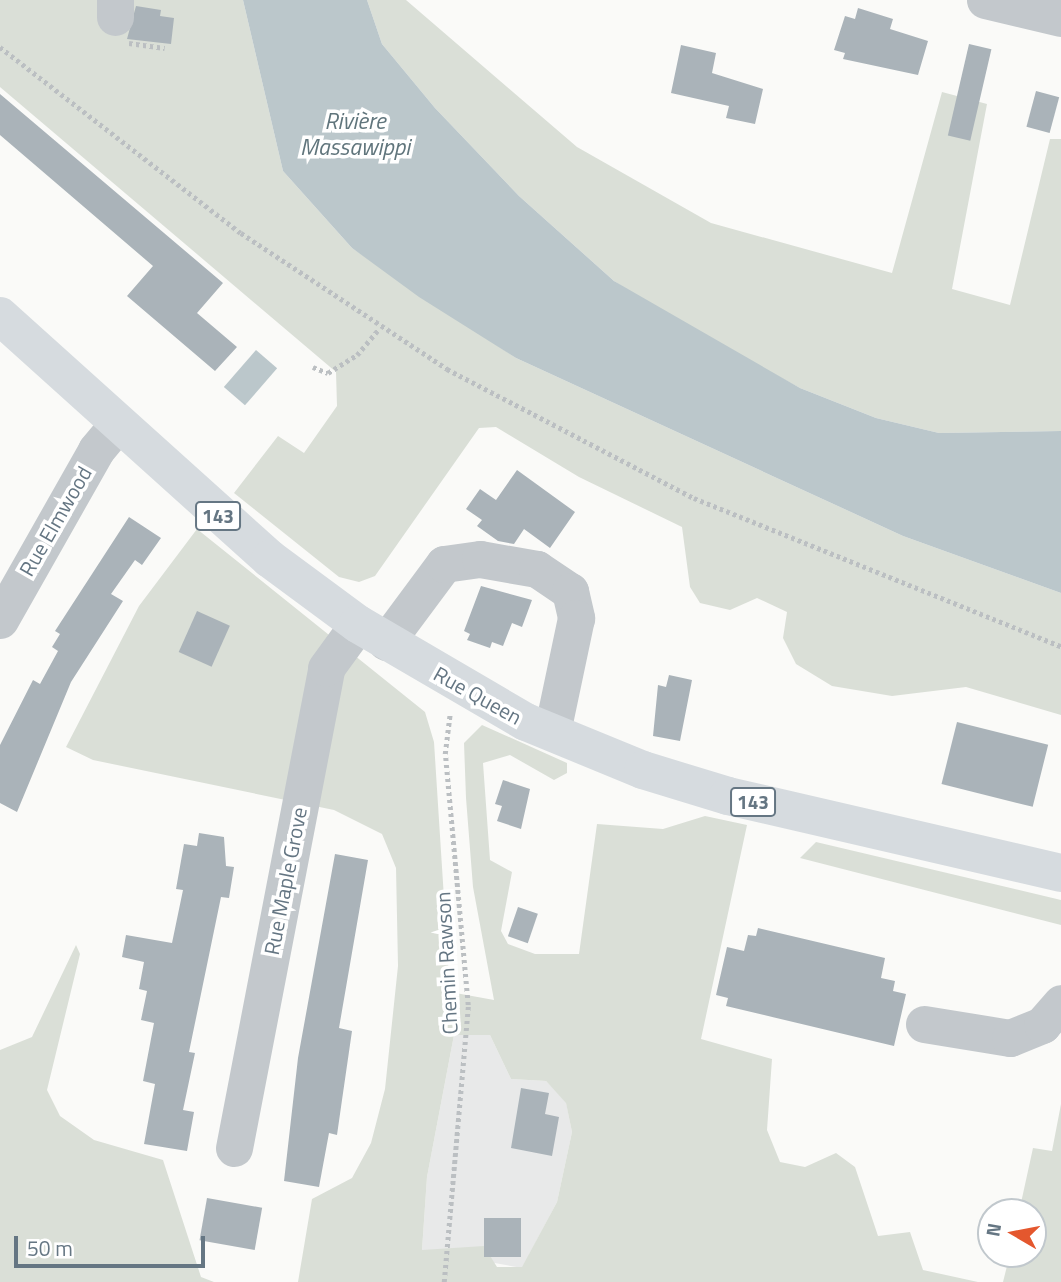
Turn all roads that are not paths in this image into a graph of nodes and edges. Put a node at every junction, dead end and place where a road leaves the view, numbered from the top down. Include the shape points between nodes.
1 (985, 0) edge
2 (1040, 9) edge
3 (0, 316) edge
4 (117, 425) junction
5 (0, 620) edge
6 (372, 633) junction
7 (552, 732) junction
8 (1061, 873) edge
9 (1061, 1003) edge
10 (924, 1024) dead end
11 (234, 1148) dead end

1 - 2 street
3 - 4 main road, Rue Queen / 143
4 - 5 street, Rue Elmwood via 96,450
4 - 6 main road, Rue Queen / 143 via 270,559
6 - 7 main road, Rue Queen / 143 via 460,686
6 - 7 street, Rue Maple Grove via 444,564 480,559 537,569 570,591 576,618
6 - 11 street, Rue Maple Grove via 326,668
7 - 8 main road, Rue Queen / 143 via 643,770 728,796
9 - 10 street via 1042,1026 1010,1038

